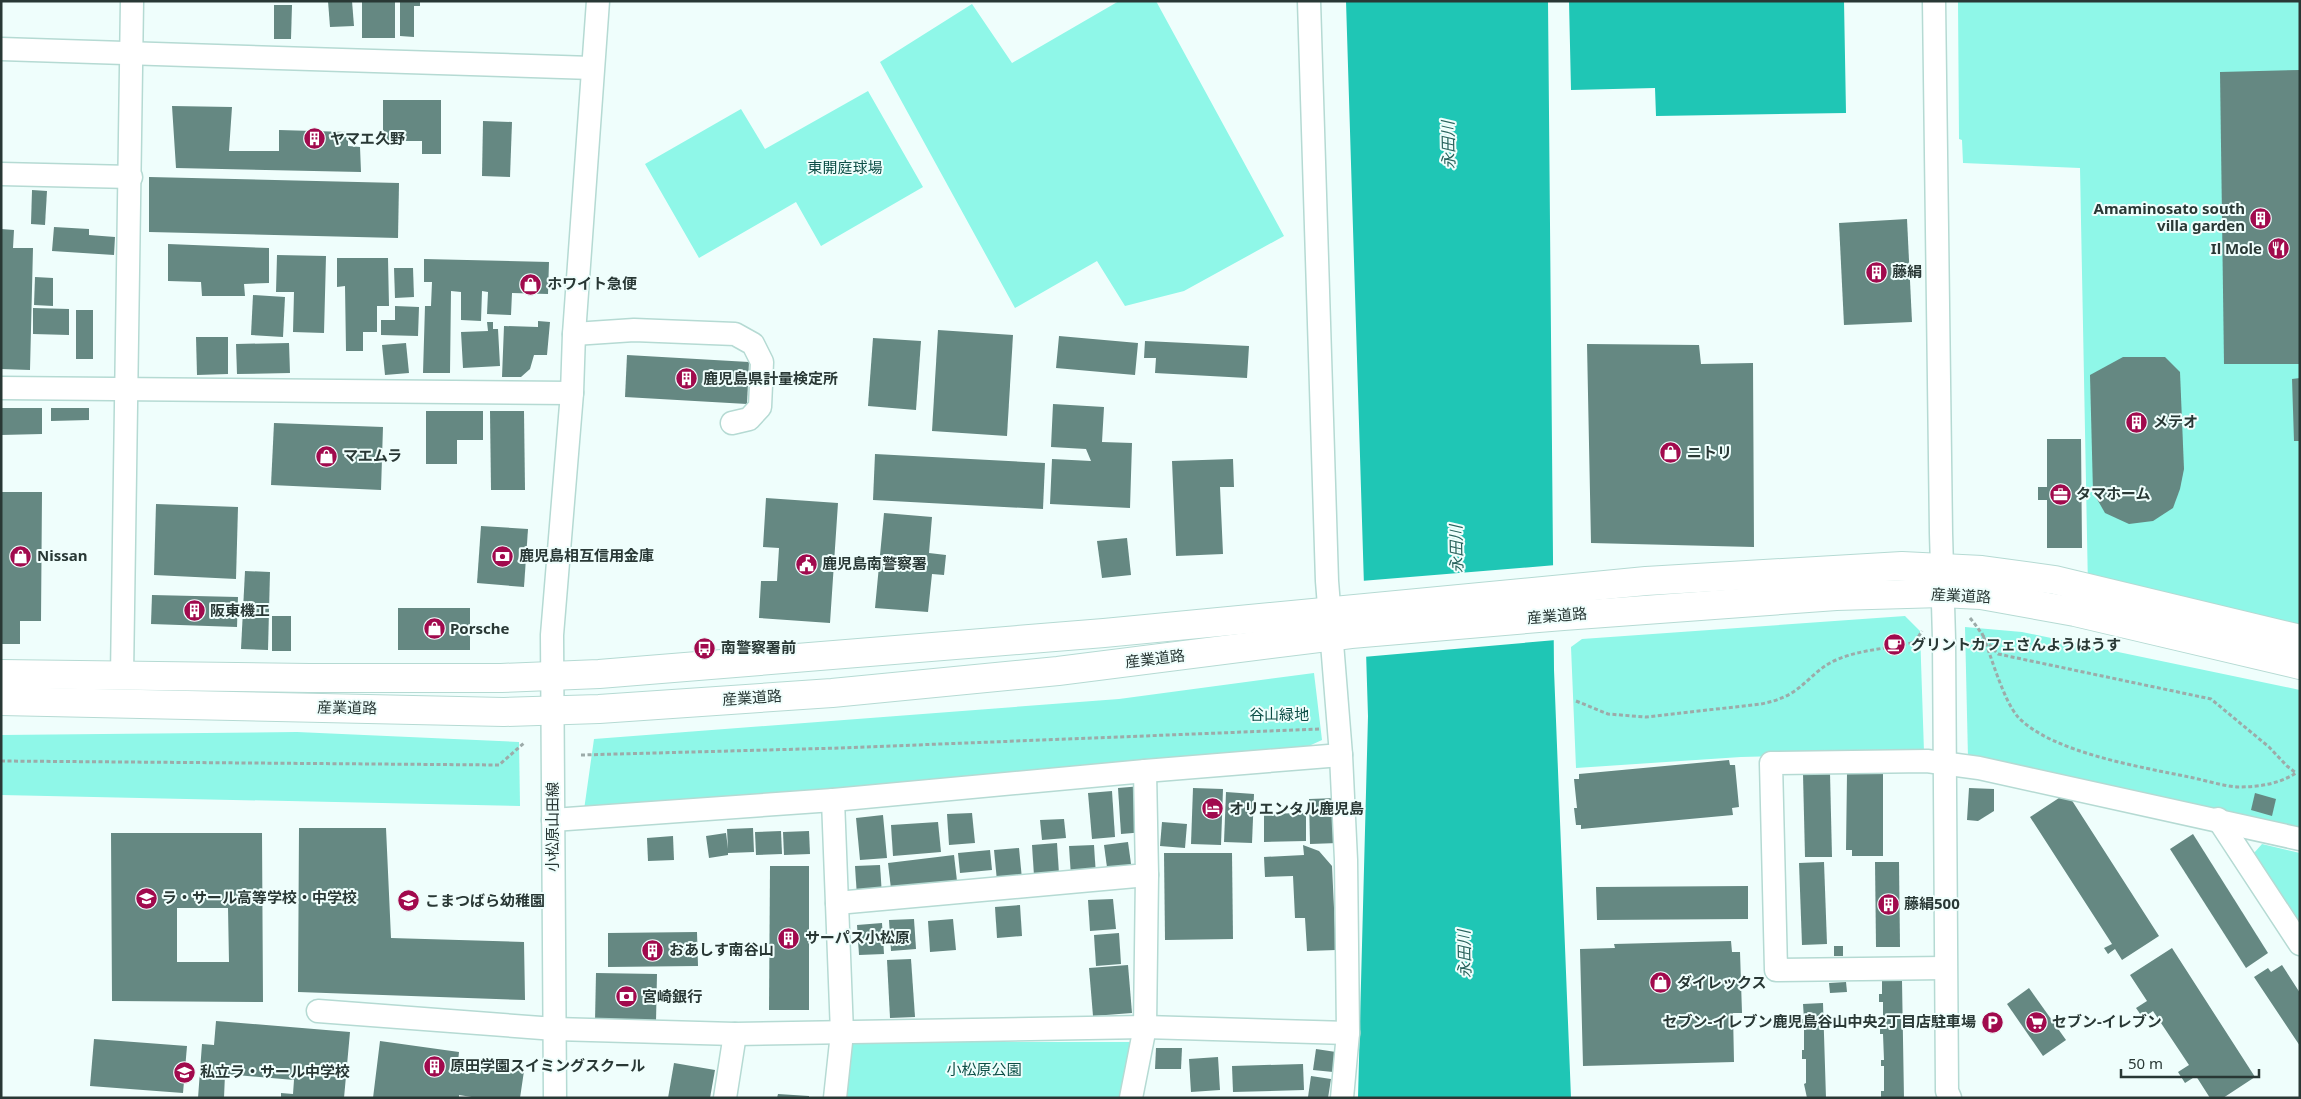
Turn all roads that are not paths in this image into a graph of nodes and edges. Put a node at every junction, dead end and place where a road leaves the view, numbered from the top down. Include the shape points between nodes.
1 (132, 1) edge
2 (598, 1) edge
3 (1309, 1) edge
4 (1934, 1) edge
5 (1, 49) edge
6 (131, 52) junction
7 (592, 68) junction
8 (1, 174) edge
9 (131, 177) junction
10 (574, 334) junction
11 (1, 388) edge
12 (126, 389) junction
13 (572, 393) junction
14 (732, 423) dead end
15 (1942, 581) junction
16 (1341, 623) junction
17 (2300, 639) edge
18 (2300, 665) edge
19 (1, 674) edge
20 (122, 676) junction
21 (552, 676) junction
22 (1, 701) edge
23 (553, 710) junction
24 (1341, 755) junction
25 (1945, 764) junction
26 (1145, 770) junction
27 (833, 800) junction
28 (2218, 819) junction
29 (553, 820) junction
30 (2300, 839) edge
31 (1147, 875) junction
32 (837, 903) junction
33 (2300, 944) edge
34 (1945, 968) junction
35 (318, 1011) dead end
36 (1145, 1028) junction
37 (556, 1030) junction
38 (842, 1033) junction
39 (1348, 1033) junction
40 (735, 1034) junction
41 (555, 1098) edge
42 (725, 1098) edge
43 (834, 1098) edge
44 (1131, 1098) edge
45 (1342, 1098) edge
46 (1950, 1098) edge

1 - 6 street
2 - 7 street, 小松原山田線
3 - 16 street via 1326,563
4 - 15 street
5 - 6 street
6 - 7 street
6 - 9 street
7 - 10 street, 小松原山田線
8 - 9 street
9 - 12 street
10 - 13 street, 小松原山田線
10 - 14 street via 634,330 734,334 754,344 762,362 760,407 749,419
11 - 12 street
12 - 13 street
12 - 20 street
13 - 21 street, 小松原山田線 via 552,635
15 - 16 main road, 産業道路 via 1836,596 1564,616
15 - 16 main road, 産業道路 via 1902,566 1766,573 1563,588
15 - 17 main road, 産業道路 via 1982,570 2055,580
15 - 18 main road, 産業道路 via 1981,595 2075,612
15 - 25 street
16 - 21 main road, 産業道路 via 1104,633
16 - 23 main road, 産業道路 via 1058,671 842,692
16 - 24 street
19 - 20 main road, 産業道路
20 - 21 main road, 産業道路
21 - 23 street, 小松原山田線
22 - 23 main road, 産業道路 via 504,712
23 - 29 street, 小松原山田線
24 - 26 street
24 - 39 street
25 - 28 street via 1979,768
25 - 34 street
25 - 34 street via 1927,761 1771,763 1776,970
26 - 27 street
26 - 31 street
27 - 29 street
27 - 32 street
28 - 30 street
28 - 33 street
29 - 37 street, 小松原山田線
31 - 32 street
31 - 36 street
32 - 38 street
34 - 46 street
35 - 37 street
36 - 38 street
36 - 39 street
36 - 44 street
37 - 40 street
37 - 41 street, 小松原山田線
38 - 40 street
38 - 43 street
39 - 45 street
40 - 42 street

